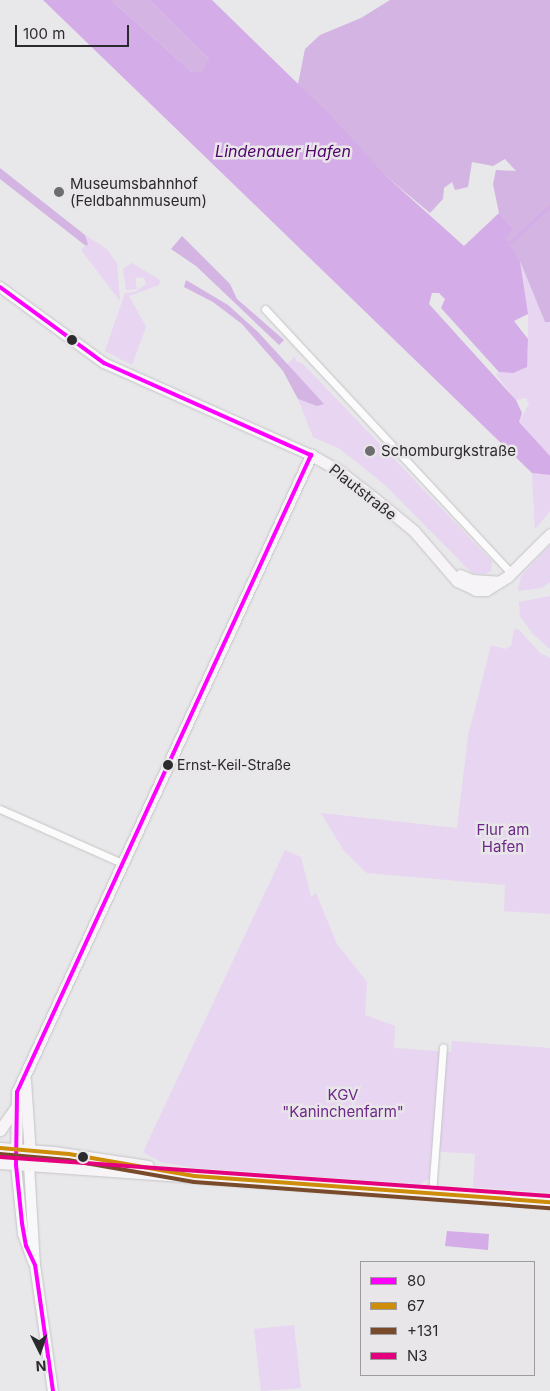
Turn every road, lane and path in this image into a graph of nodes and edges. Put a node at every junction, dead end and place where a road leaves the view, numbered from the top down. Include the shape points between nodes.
1 (0, 287) edge
2 (265, 309) dead end
3 (311, 456) junction
4 (550, 534) edge
5 (504, 578) junction
6 (0, 809) edge
7 (124, 864) junction
8 (443, 1047) dead end
9 (25, 1080) junction
10 (16, 1108) junction
11 (0, 1130) edge
12 (0, 1148) edge
13 (16, 1149) junction
14 (30, 1150) junction
15 (0, 1163) edge
16 (16, 1164) junction
17 (29, 1165) junction
18 (194, 1176) junction
19 (432, 1193) junction
20 (550, 1202) edge
21 (35, 1265) junction
22 (53, 1391) edge

1 - 3 main road, Plautstraße via 104,364
2 - 5 street
3 - 5 main road, Plautstraße via 338,470 414,531 452,571 457,581 476,590 486,590
3 - 7 main road
4 - 5 main road
6 - 7 street
7 - 9 main road
8 - 19 street
9 - 10 main road via 17,1092
9 - 14 main road
10 - 11 main road
10 - 13 main road
12 - 13 main road
13 - 14 main road
13 - 16 main road
14 - 17 main road
14 - 18 main road via 87,1156
15 - 16 main road
16 - 17 main road
16 - 21 main road via 23,1234
17 - 18 main road
17 - 21 main road
18 - 19 main road
19 - 20 main road
21 - 22 main road

